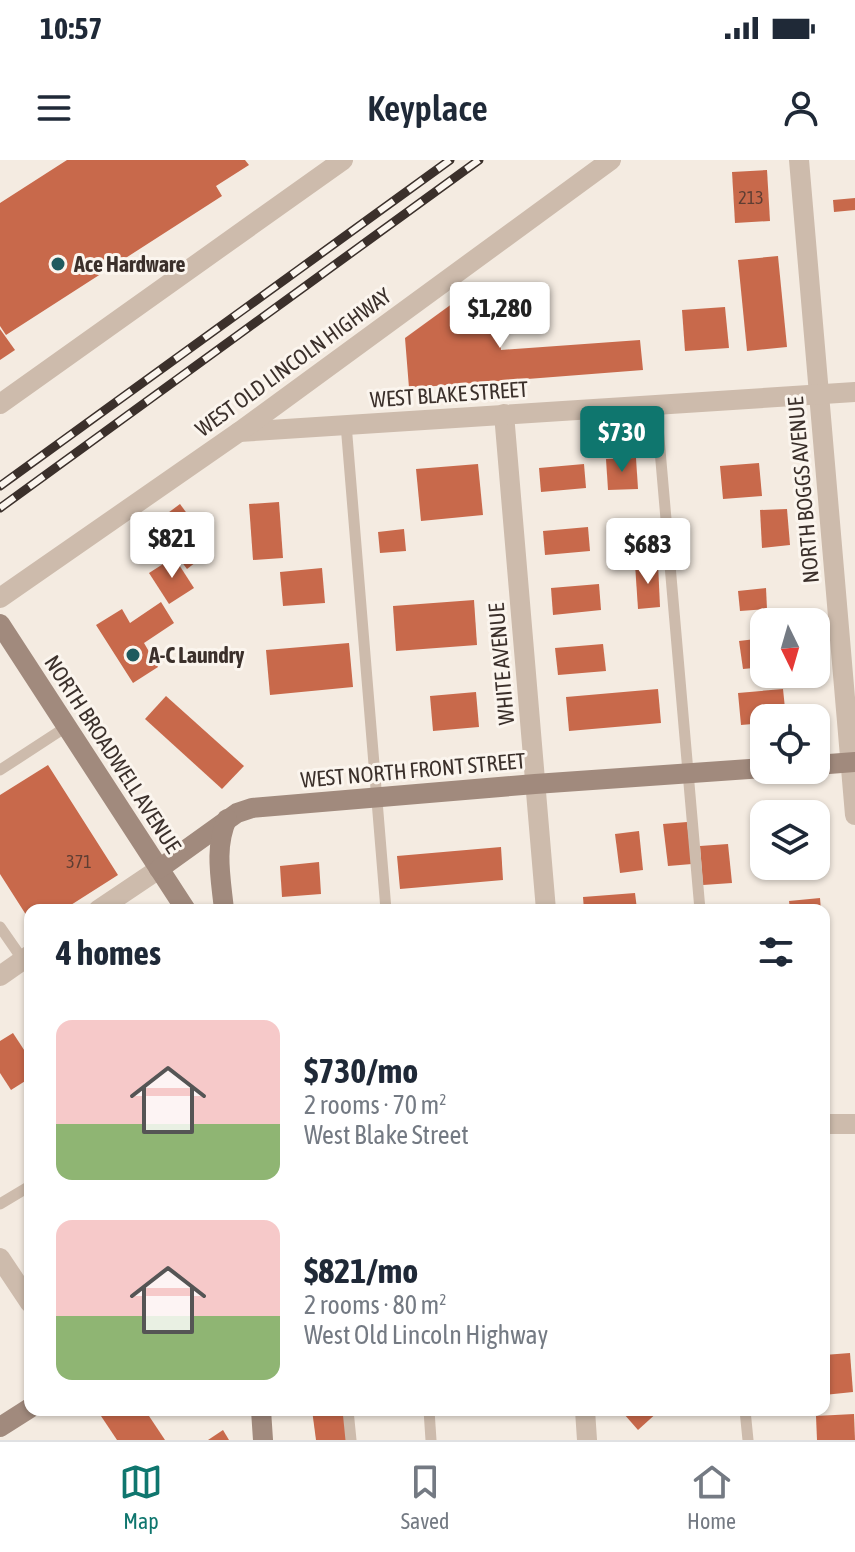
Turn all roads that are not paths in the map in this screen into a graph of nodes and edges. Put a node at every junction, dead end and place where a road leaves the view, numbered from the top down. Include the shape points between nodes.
1 (343, 160) edge
2 (611, 160) edge
3 (799, 160) edge
4 (855, 392) edge
5 (819, 394) junction
6 (0, 404) edge
7 (656, 404) junction
8 (504, 414) junction
9 (346, 424) junction
10 (239, 432) junction
11 (0, 598) edge
12 (0, 624) edge
13 (66, 727) junction
14 (853, 762) edge
15 (830, 764) edge
16 (750, 769) edge
17 (0, 770) edge
18 (688, 774) junction
19 (535, 784) junction
20 (377, 797) junction
21 (855, 815) edge
22 (227, 819) junction
23 (159, 869) junction
24 (107, 904) edge
25 (182, 904) edge
26 (224, 904) edge
27 (386, 904) edge
28 (545, 904) edge
29 (699, 904) edge
30 (0, 927) edge
31 (24, 956) edge
32 (24, 959) edge
33 (0, 976) edge
34 (830, 1124) edge
35 (855, 1124) edge
36 (24, 1190) edge
37 (0, 1204) edge
38 (0, 1258) edge
39 (24, 1294) edge
40 (24, 1412) edge
41 (261, 1416) edge
42 (349, 1416) edge
43 (429, 1416) edge
44 (585, 1416) edge
45 (746, 1416) edge
46 (0, 1427) edge
47 (263, 1440) edge
48 (351, 1440) edge
49 (431, 1440) edge
50 (587, 1440) edge
51 (748, 1440) edge

1 - 6 street
2 - 10 street, WEST OLD LINCOLN HIGHWAY
3 - 5 street, NORTH BOGGS AVENUE
4 - 5 street, WEST BLAKE STREET
5 - 7 street, WEST BLAKE STREET
5 - 14 street, NORTH BOGGS AVENUE
7 - 8 street, WEST BLAKE STREET
7 - 18 lane
8 - 9 street, WEST BLAKE STREET
8 - 19 street, WHITE AVENUE
9 - 10 street, WEST BLAKE STREET
9 - 20 lane
10 - 11 street, WEST OLD LINCOLN HIGHWAY
12 - 13 street, NORTH BROADWELL AVENUE
13 - 17 lane
13 - 23 street, NORTH BROADWELL AVENUE
14 - 15 street
14 - 21 street, NORTH BOGGS AVENUE
16 - 18 street, WEST NORTH FRONT STREET
18 - 19 street, WEST NORTH FRONT STREET
18 - 29 lane
19 - 20 street, WEST NORTH FRONT STREET
19 - 28 street, WHITE AVENUE
20 - 22 street, WEST NORTH FRONT STREET via 252,808
20 - 27 lane
22 - 23 street, WEST NORTH FRONT STREET
22 - 26 street via 219,849
23 - 24 street, WEST NORTH FRONT STREET
23 - 25 street, NORTH BROADWELL AVENUE
30 - 31 lane
32 - 33 street
34 - 35 street
36 - 37 lane
38 - 39 street
40 - 46 street
41 - 47 street
42 - 48 lane
43 - 49 lane
44 - 50 street
45 - 51 lane

